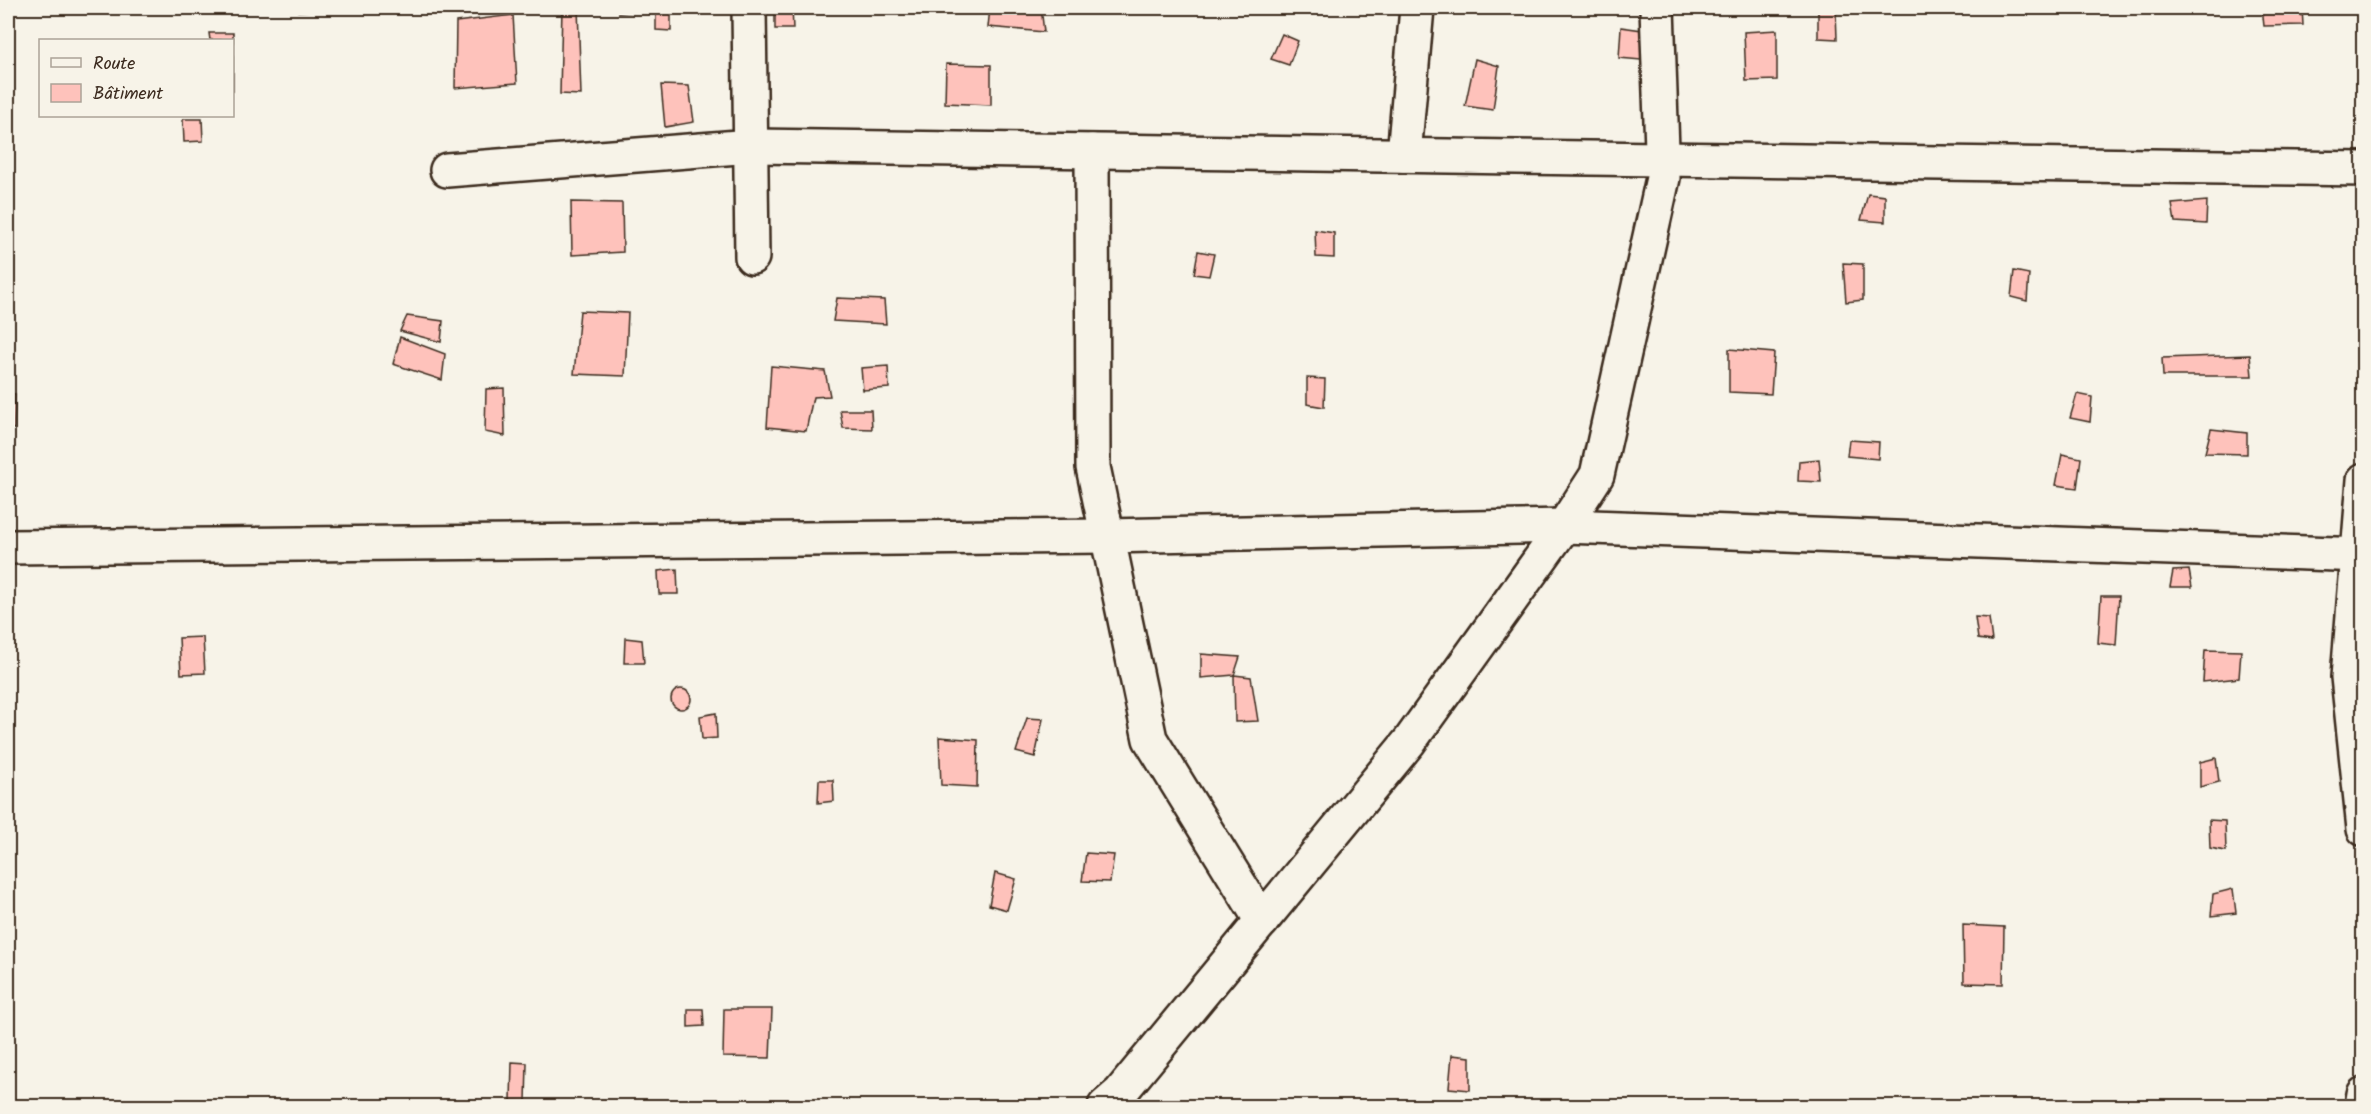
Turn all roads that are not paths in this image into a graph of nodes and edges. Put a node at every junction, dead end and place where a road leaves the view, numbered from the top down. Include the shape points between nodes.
1 (749, 8) edge
2 (1417, 8) edge
3 (1657, 8) edge
4 (750, 146) junction
5 (1092, 151) junction
6 (1404, 155) junction
7 (1662, 159) junction
8 (2364, 169) edge
9 (447, 170) dead end
10 (752, 257) dead end
11 (2364, 480) edge
12 (1564, 526) junction
13 (1107, 536) junction
14 (8, 547) edge
15 (2361, 555) edge
16 (2364, 829) edge
17 (1262, 921) junction
18 (2364, 1094) edge
19 (1105, 1107) edge
20 (2362, 1107) edge

1 - 4 street
2 - 6 street
3 - 7 street
4 - 5 street
4 - 9 street
4 - 10 street
5 - 6 street
5 - 13 street via 1093,467
6 - 7 street
7 - 8 street
7 - 12 street via 1663,178 1597,475
11 - 15 street
12 - 13 street
12 - 15 street
12 - 17 street via 1409,742
13 - 14 street
13 - 17 street via 1150,739
15 - 16 street via 2348,677
17 - 19 street
18 - 20 street

